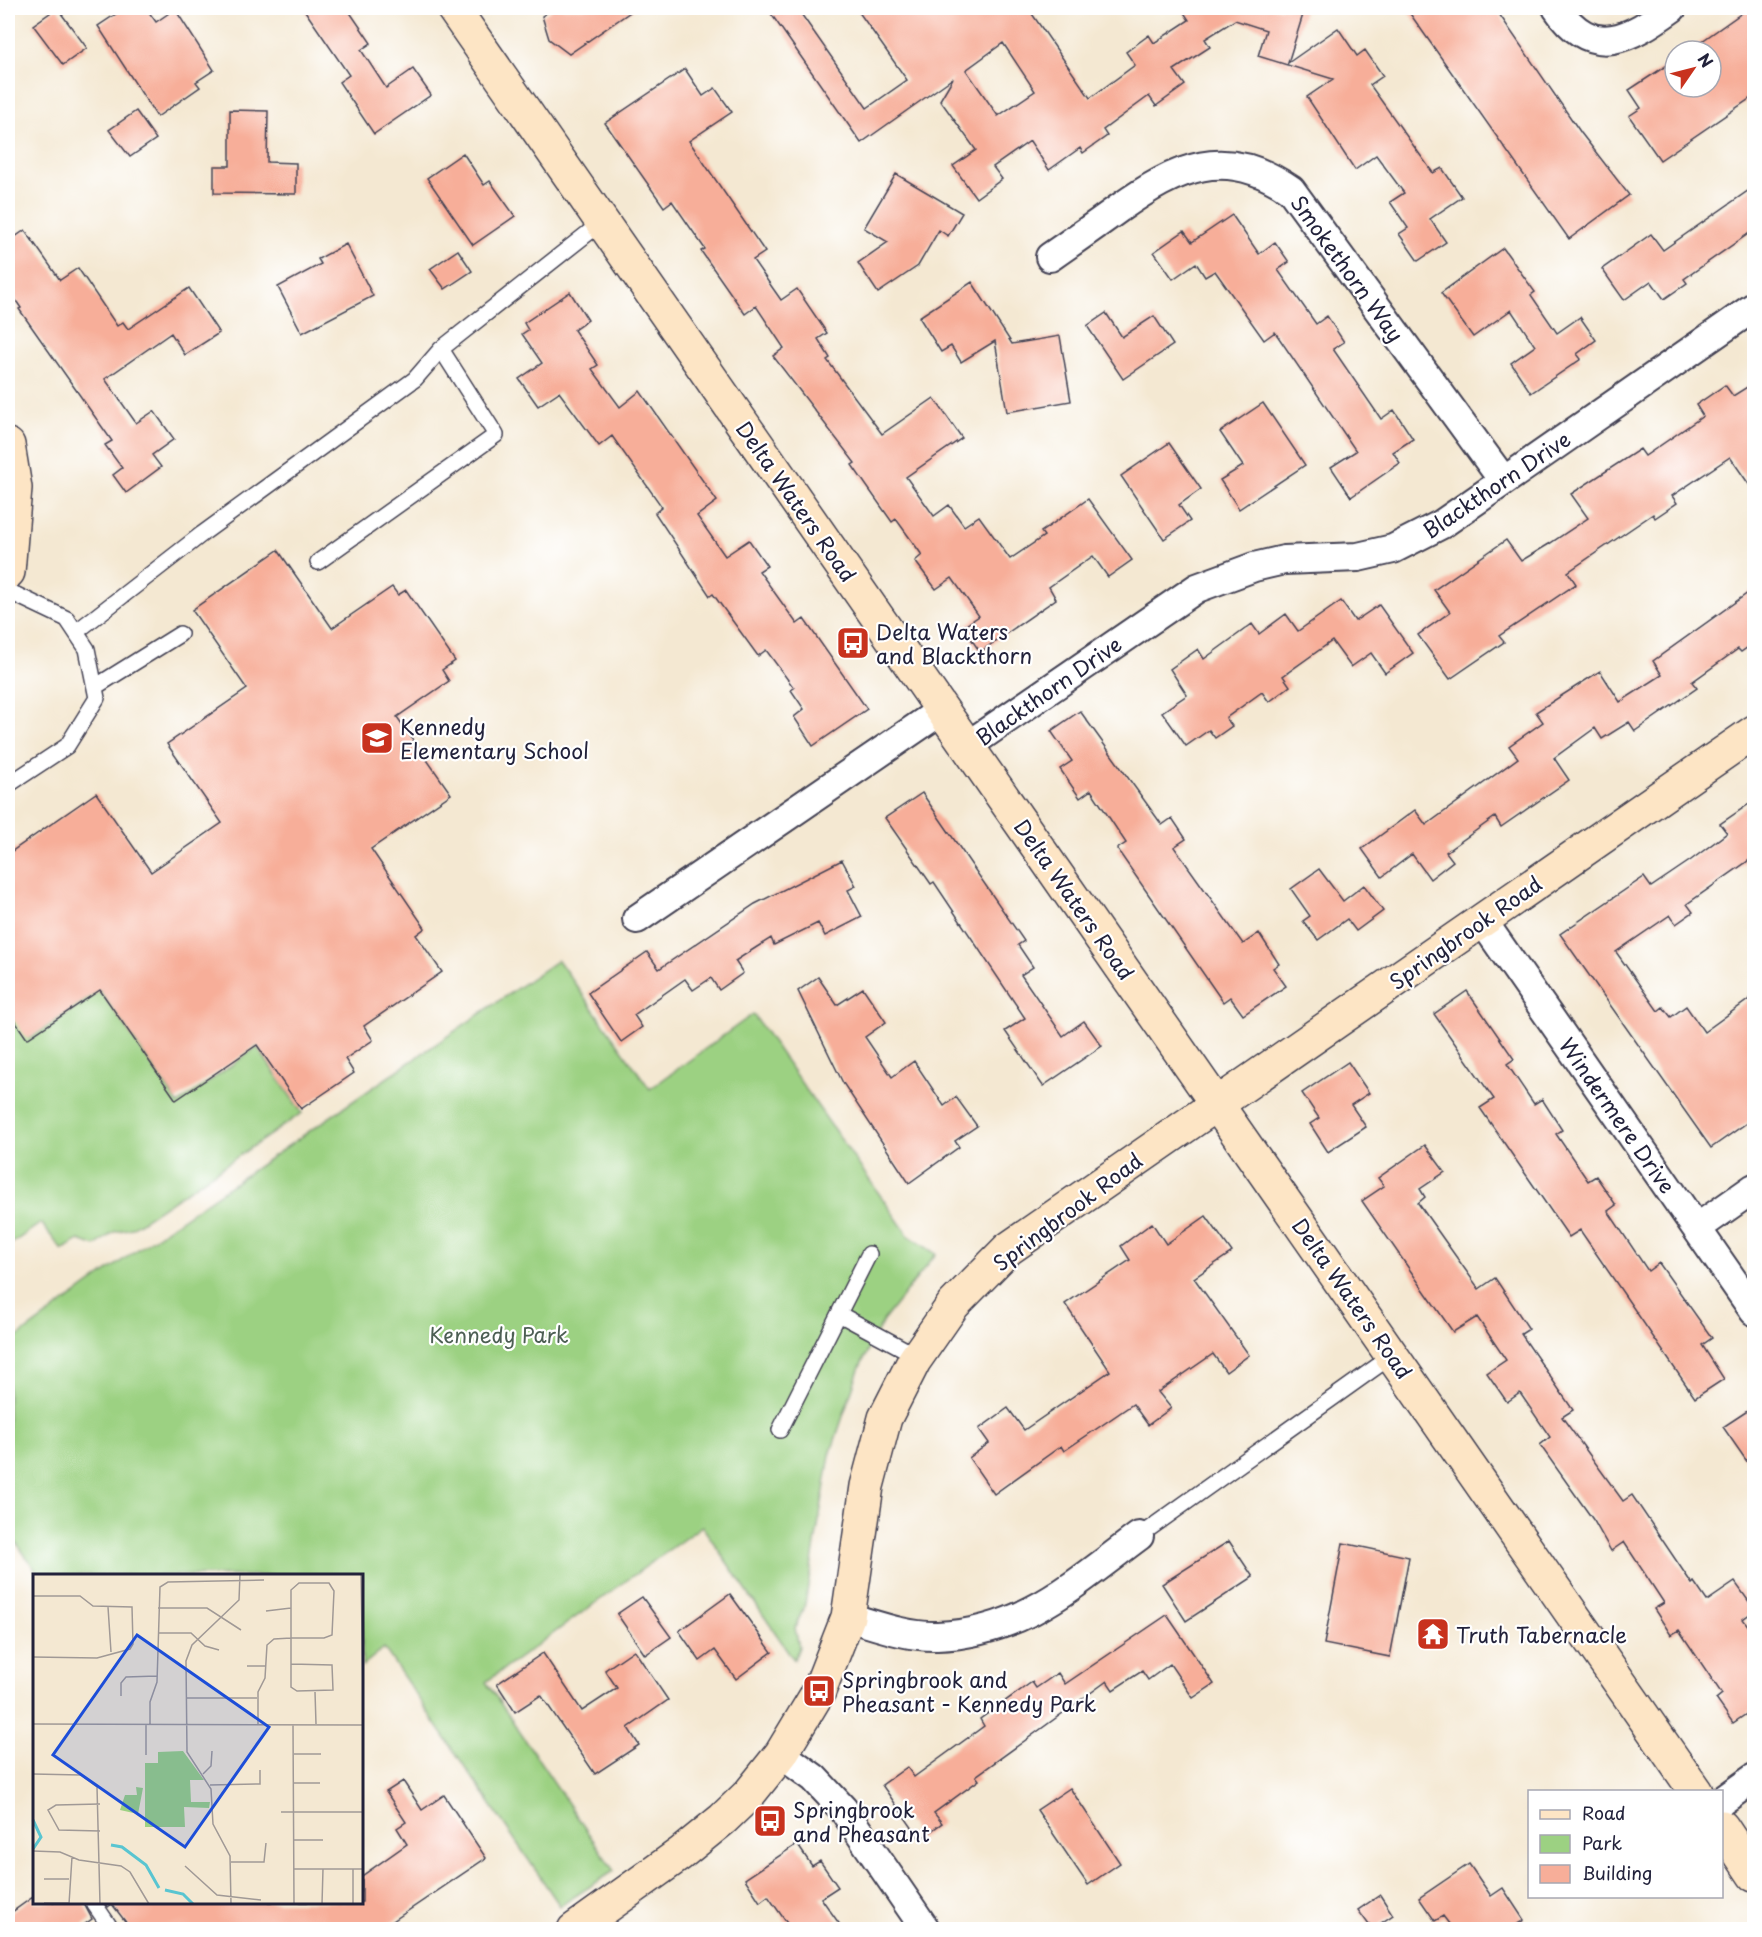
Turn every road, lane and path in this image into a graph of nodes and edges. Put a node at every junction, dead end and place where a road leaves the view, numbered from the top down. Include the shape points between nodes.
1 (453, 8) edge
2 (1557, 8) edge
3 (1672, 8) edge
4 (602, 222) junction
5 (1050, 257) dead end
6 (1755, 307) edge
7 (441, 349) junction
8 (8, 445) edge
9 (1503, 480) junction
10 (318, 562) dead end
11 (8, 572) edge
12 (8, 591) edge
13 (76, 632) junction
14 (180, 634) dead end
15 (95, 687) junction
16 (942, 710) junction
17 (1755, 732) edge
18 (968, 746) junction
19 (8, 785) edge
20 (637, 919) dead end
21 (1482, 920) junction
22 (1216, 1103) junction
23 (1755, 1188) edge
24 (1697, 1228) junction
25 (869, 1254) dead end
26 (1755, 1311) edge
27 (839, 1314) junction
28 (1393, 1355) junction
29 (917, 1356) junction
30 (780, 1430) dead end
31 (1139, 1536) joint
32 (848, 1617) junction
33 (781, 1754) junction
34 (1755, 1778) edge
35 (1695, 1790) edge
36 (1723, 1800) edge
37 (1723, 1828) edge
38 (1755, 1875) edge
39 (94, 1904) edge
40 (112, 1929) edge
41 (574, 1929) edge
42 (926, 1929) edge

1 - 4 main road, Delta Waters Road
2 - 3 street via 1578,33 1596,39 1618,39
4 - 7 lane
4 - 16 main road, Delta Waters Road
5 - 9 street, Smokethorn Way via 1154,184 1180,171 1204,164 1227,165 1271,176 1291,190
6 - 9 street, Blackthorn Drive
7 - 10 lane via 496,435
7 - 13 lane via 415,378
8 - 11 main road via 15,488
9 - 18 street, Blackthorn Drive via 1442,524 1393,549 1358,557 1284,560 1197,588
12 - 13 lane via 67,619
13 - 15 lane via 87,649
14 - 15 lane
15 - 19 lane via 97,698 67,746
16 - 18 main road, Delta Waters Road
16 - 20 street
17 - 21 main road, Springbrook Road
18 - 22 main road, Delta Waters Road
21 - 22 main road, Springbrook Road
21 - 24 street, Windermere Drive
22 - 28 main road, Delta Waters Road
22 - 29 main road, Springbrook Road via 1008,1249 953,1305
23 - 24 street
24 - 26 street, Windermere Drive
25 - 27 lane
27 - 29 lane
27 - 30 lane
28 - 31 lane
28 - 35 main road, Delta Waters Road
29 - 32 main road, Springbrook Road via 885,1418 867,1486
31 - 32 street via 1029,1614 984,1630 936,1636 890,1630
32 - 33 main road, Springbrook Road via 819,1691
33 - 41 main road, Springbrook Road via 723,1819
33 - 42 street via 814,1778 843,1809
34 - 36 street
37 - 38 main road
39 - 40 lane

